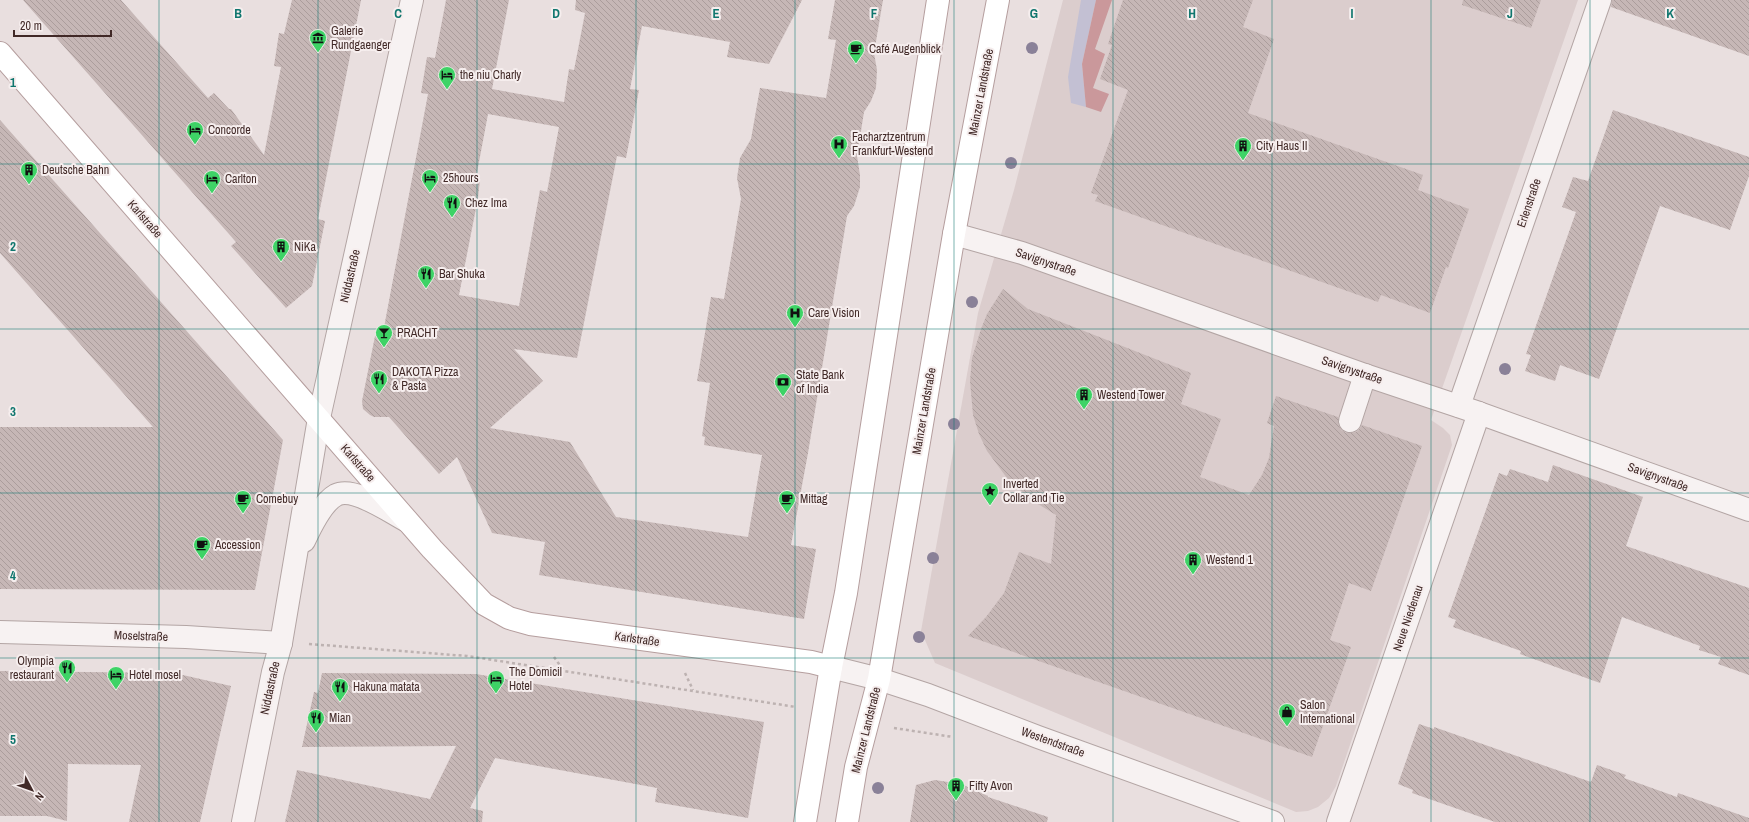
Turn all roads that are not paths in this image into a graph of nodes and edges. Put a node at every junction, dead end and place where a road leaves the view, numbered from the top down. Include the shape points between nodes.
1 (412, 0) edge
2 (938, 0) edge
3 (998, 0) edge
4 (1600, 0) edge
5 (0, 53) edge
6 (954, 234) junction
7 (1365, 375) junction
8 (1469, 410) junction
9 (319, 418) junction
10 (1350, 421) dead end
11 (1749, 510) edge
12 (409, 522) junction
13 (296, 554) junction
14 (0, 632) edge
15 (281, 642) junction
16 (831, 667) junction
17 (879, 679) junction
18 (243, 822) edge
19 (805, 822) edge
20 (847, 822) edge
21 (1273, 822) edge
22 (1338, 822) edge

1 - 9 street, Niddastraße
2 - 16 main road via 846,593
3 - 6 main road, Mainzer Landstraße
4 - 8 street, Erlenstraße via 1546,154
5 - 9 main road, Karlstraße
6 - 7 street, Savignystraße via 1022,253
6 - 17 main road, Mainzer Landstraße
7 - 8 street, Savignystraße
7 - 10 street
8 - 11 street, Savignystraße
8 - 22 street, Neue Niedenau
9 - 12 main road, Karlstraße
9 - 13 street, Niddastraße
12 - 13 street, Niddastraße via 361,496 336,495 329,500 315,520
12 - 16 main road, Karlstraße via 484,604 509,618 530,624 811,662
13 - 15 street, Niddastraße
14 - 15 street, Moselstraße
15 - 18 street, Niddastraße
16 - 17 street, Westendstraße
16 - 19 main road
17 - 20 main road, Mainzer Landstraße via 856,768
17 - 21 street, Westendstraße via 928,694 1038,737

